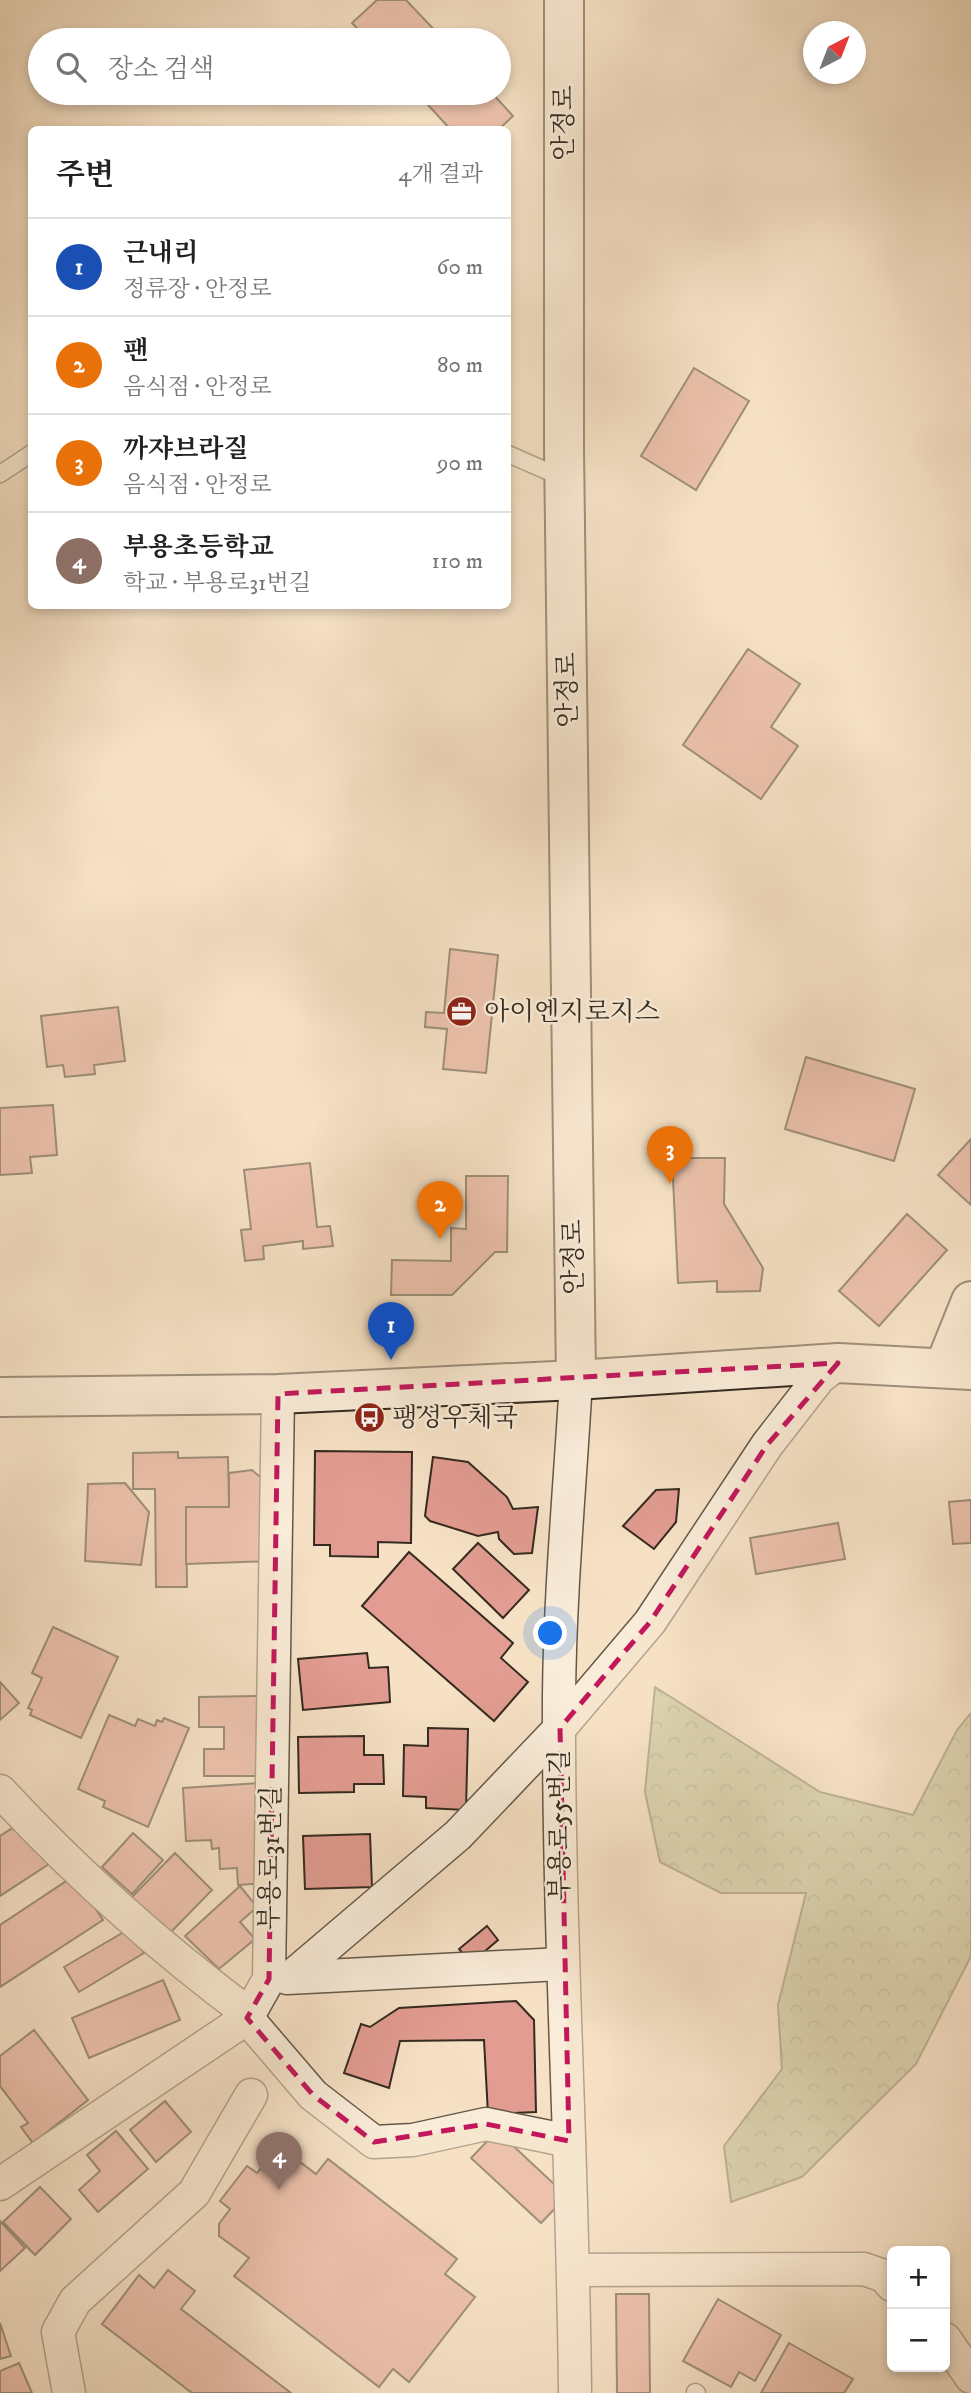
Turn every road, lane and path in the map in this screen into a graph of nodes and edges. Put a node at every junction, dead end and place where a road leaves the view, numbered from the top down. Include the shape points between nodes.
1 (564, 0) edge
2 (511, 455) edge
3 (28, 456) edge
4 (0, 474) edge
5 (565, 479) junction
6 (971, 1301) edge
7 (838, 1363) junction
8 (958, 1369) edge
9 (576, 1380) junction
10 (278, 1394) junction
11 (0, 1397) edge
12 (560, 1728) junction
13 (0, 1791) edge
14 (561, 1964) junction
15 (280, 1978) junction
16 (248, 2016) junction
17 (251, 2095) dead end
18 (569, 2141) junction
19 (0, 2184) edge
20 (574, 2270) junction
21 (887, 2279) edge
22 (950, 2346) edge
23 (971, 2377) edge
24 (69, 2393) edge
25 (575, 2393) edge

1 - 5 street, 안정로
2 - 5 lane
3 - 4 lane
5 - 9 street, 안정로
6 - 8 street
7 - 8 street
7 - 9 street
7 - 12 street via 819,1378 766,1445 650,1622
9 - 10 street
9 - 12 street, 부용로55번길
10 - 11 street
10 - 15 street, 부용로31번길
12 - 14 street, 부용로55번길
12 - 15 street via 458,1835
13 - 16 street via 109,1899
14 - 15 street
14 - 18 street, 부용로55번길
15 - 16 street, 부용로31번길
16 - 18 street via 313,2095 374,2142 413,2140 486,2124
16 - 19 street, 부용로31번길
17 - 24 street via 194,2193 75,2301 58,2332
18 - 20 street, 부용로55번길
20 - 21 street via 864,2269
20 - 25 street, 부용로55번길
22 - 23 street

